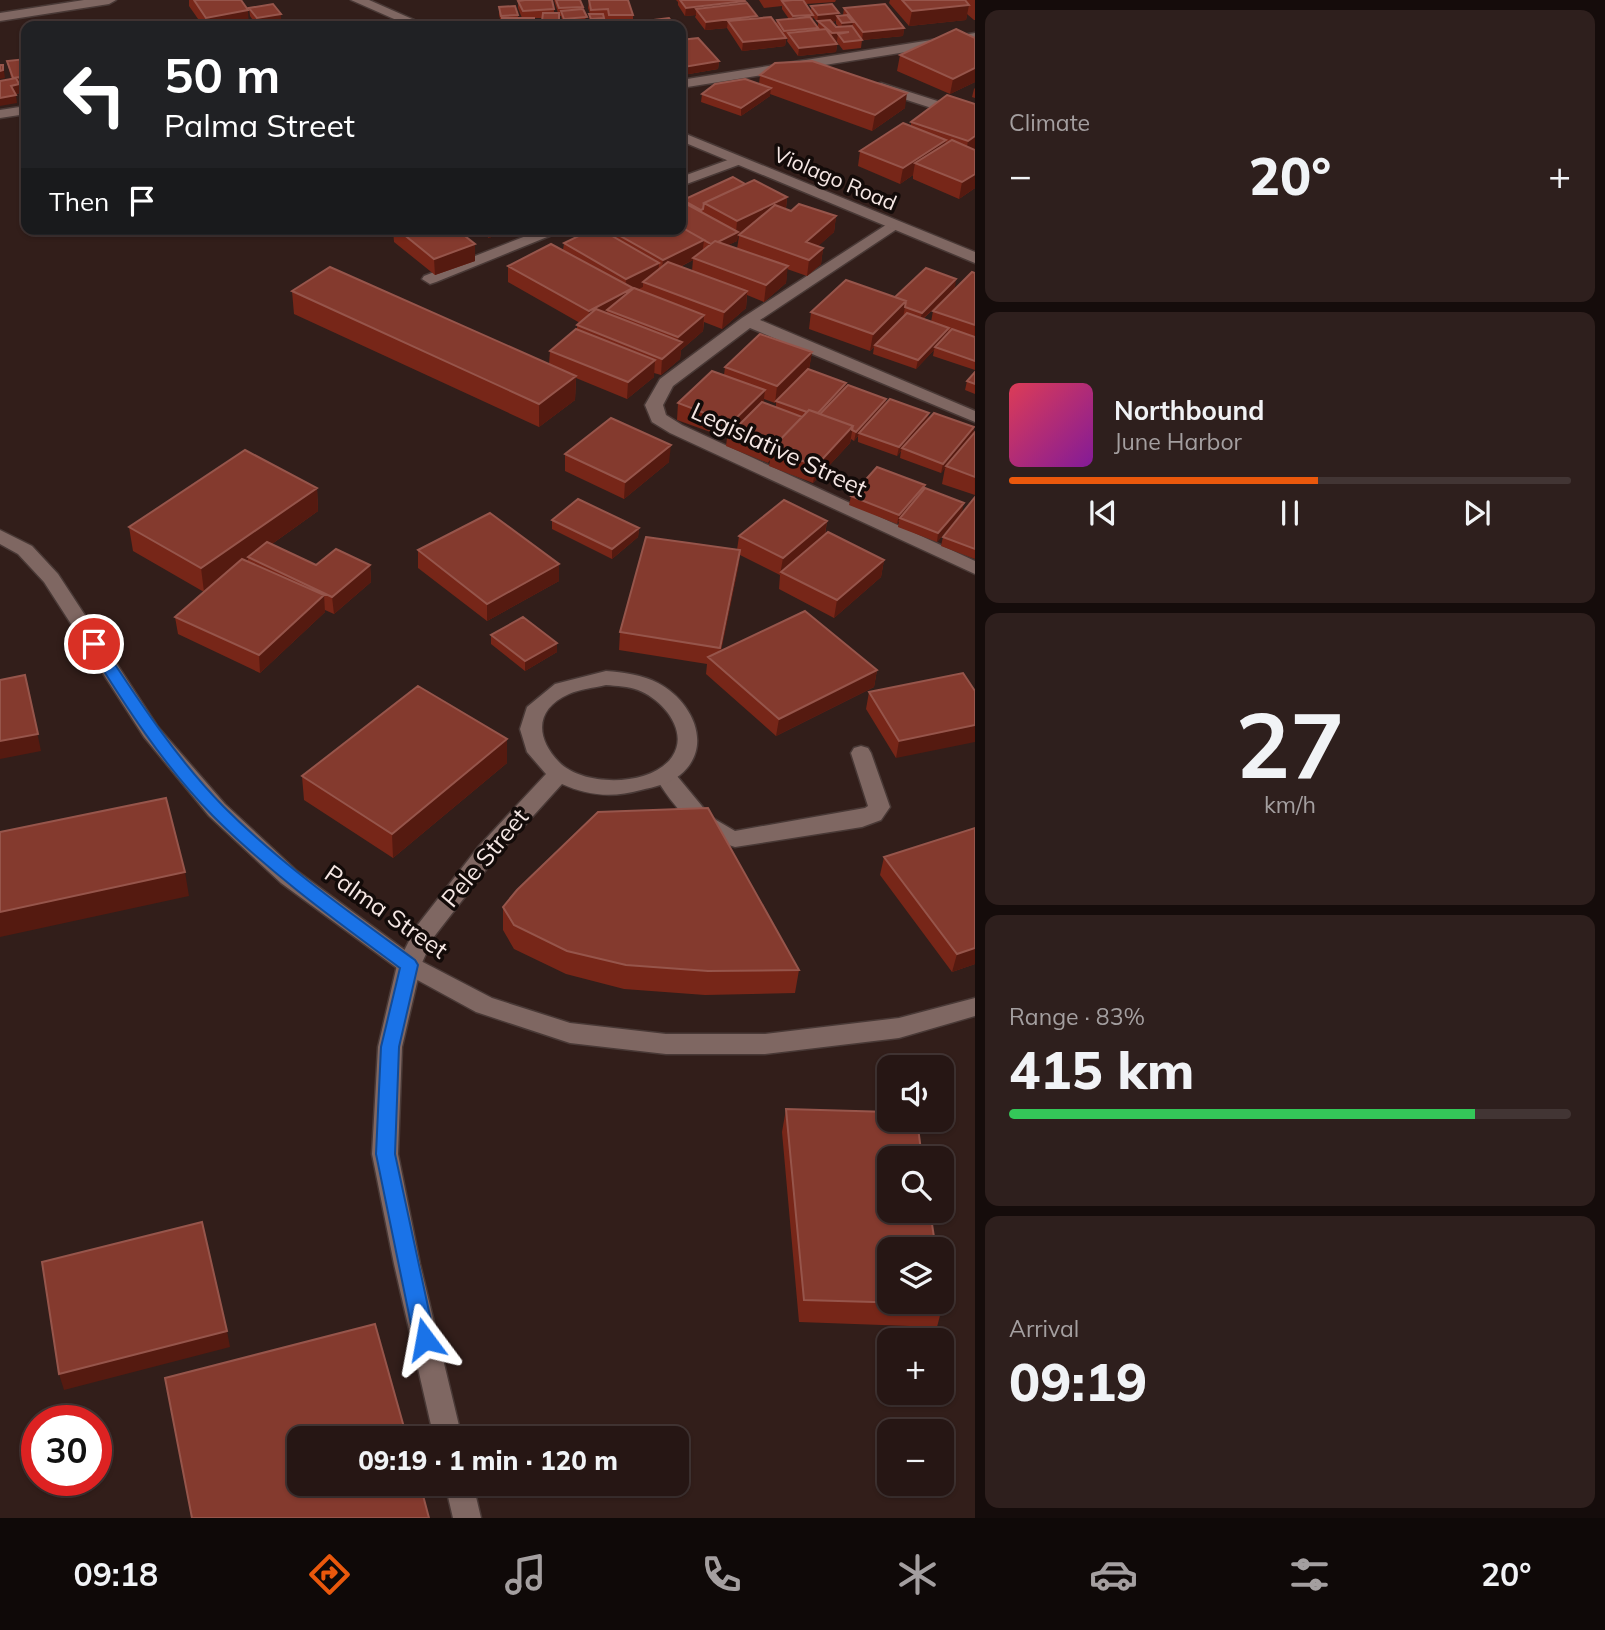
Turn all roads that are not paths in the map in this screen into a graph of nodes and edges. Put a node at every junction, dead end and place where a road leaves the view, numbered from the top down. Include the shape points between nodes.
1 (109, 0) edge
2 (358, 0) edge
3 (0, 17) edge
4 (406, 21) edge
5 (975, 37) edge
6 (811, 64) junction
7 (836, 72) edge
8 (862, 80) edge
9 (686, 83) edge
10 (21, 111) edge
11 (0, 114) edge
12 (975, 118) edge
13 (686, 138) edge
14 (736, 160) junction
15 (686, 180) edge
16 (892, 226) junction
17 (544, 235) edge
18 (975, 258) edge
19 (430, 279) edge
20 (748, 321) junction
21 (975, 417) edge
22 (0, 536) edge
23 (975, 568) edge
24 (861, 753) dead end
25 (558, 775) junction
26 (665, 775) junction
27 (409, 965) junction
28 (975, 1007) edge
29 (445, 1426) edge
30 (462, 1496) edge
31 (467, 1518) edge

1 - 3 street
2 - 4 street
5 - 6 street
6 - 7 street
6 - 9 street
8 - 12 street
10 - 11 street
13 - 14 street, Violago Road
14 - 15 street
14 - 16 street, Violago Road
16 - 18 street, Violago Road
16 - 20 street, Legislative Street
17 - 19 street
20 - 21 street
20 - 23 street, Legislative Street via 666,383 654,405 658,418
22 - 27 street, Palma Street via 24,550 51,578 151,732 217,810 289,877
24 - 26 street via 879,807 873,814 735,839 705,827
25 - 26 street via 578,784 624,789
25 - 26 street via 541,761 532,745 528,729 533,712 561,687 606,677 651,687 682,713 689,730 688,746 680,762
25 - 27 street, Pele Street via 454,892 424,933
27 - 28 street, Palma Street via 484,1005 570,1033 666,1044 765,1044 899,1028
27 - 29 street, Pele Street via 390,1047 386,1154
30 - 31 street

